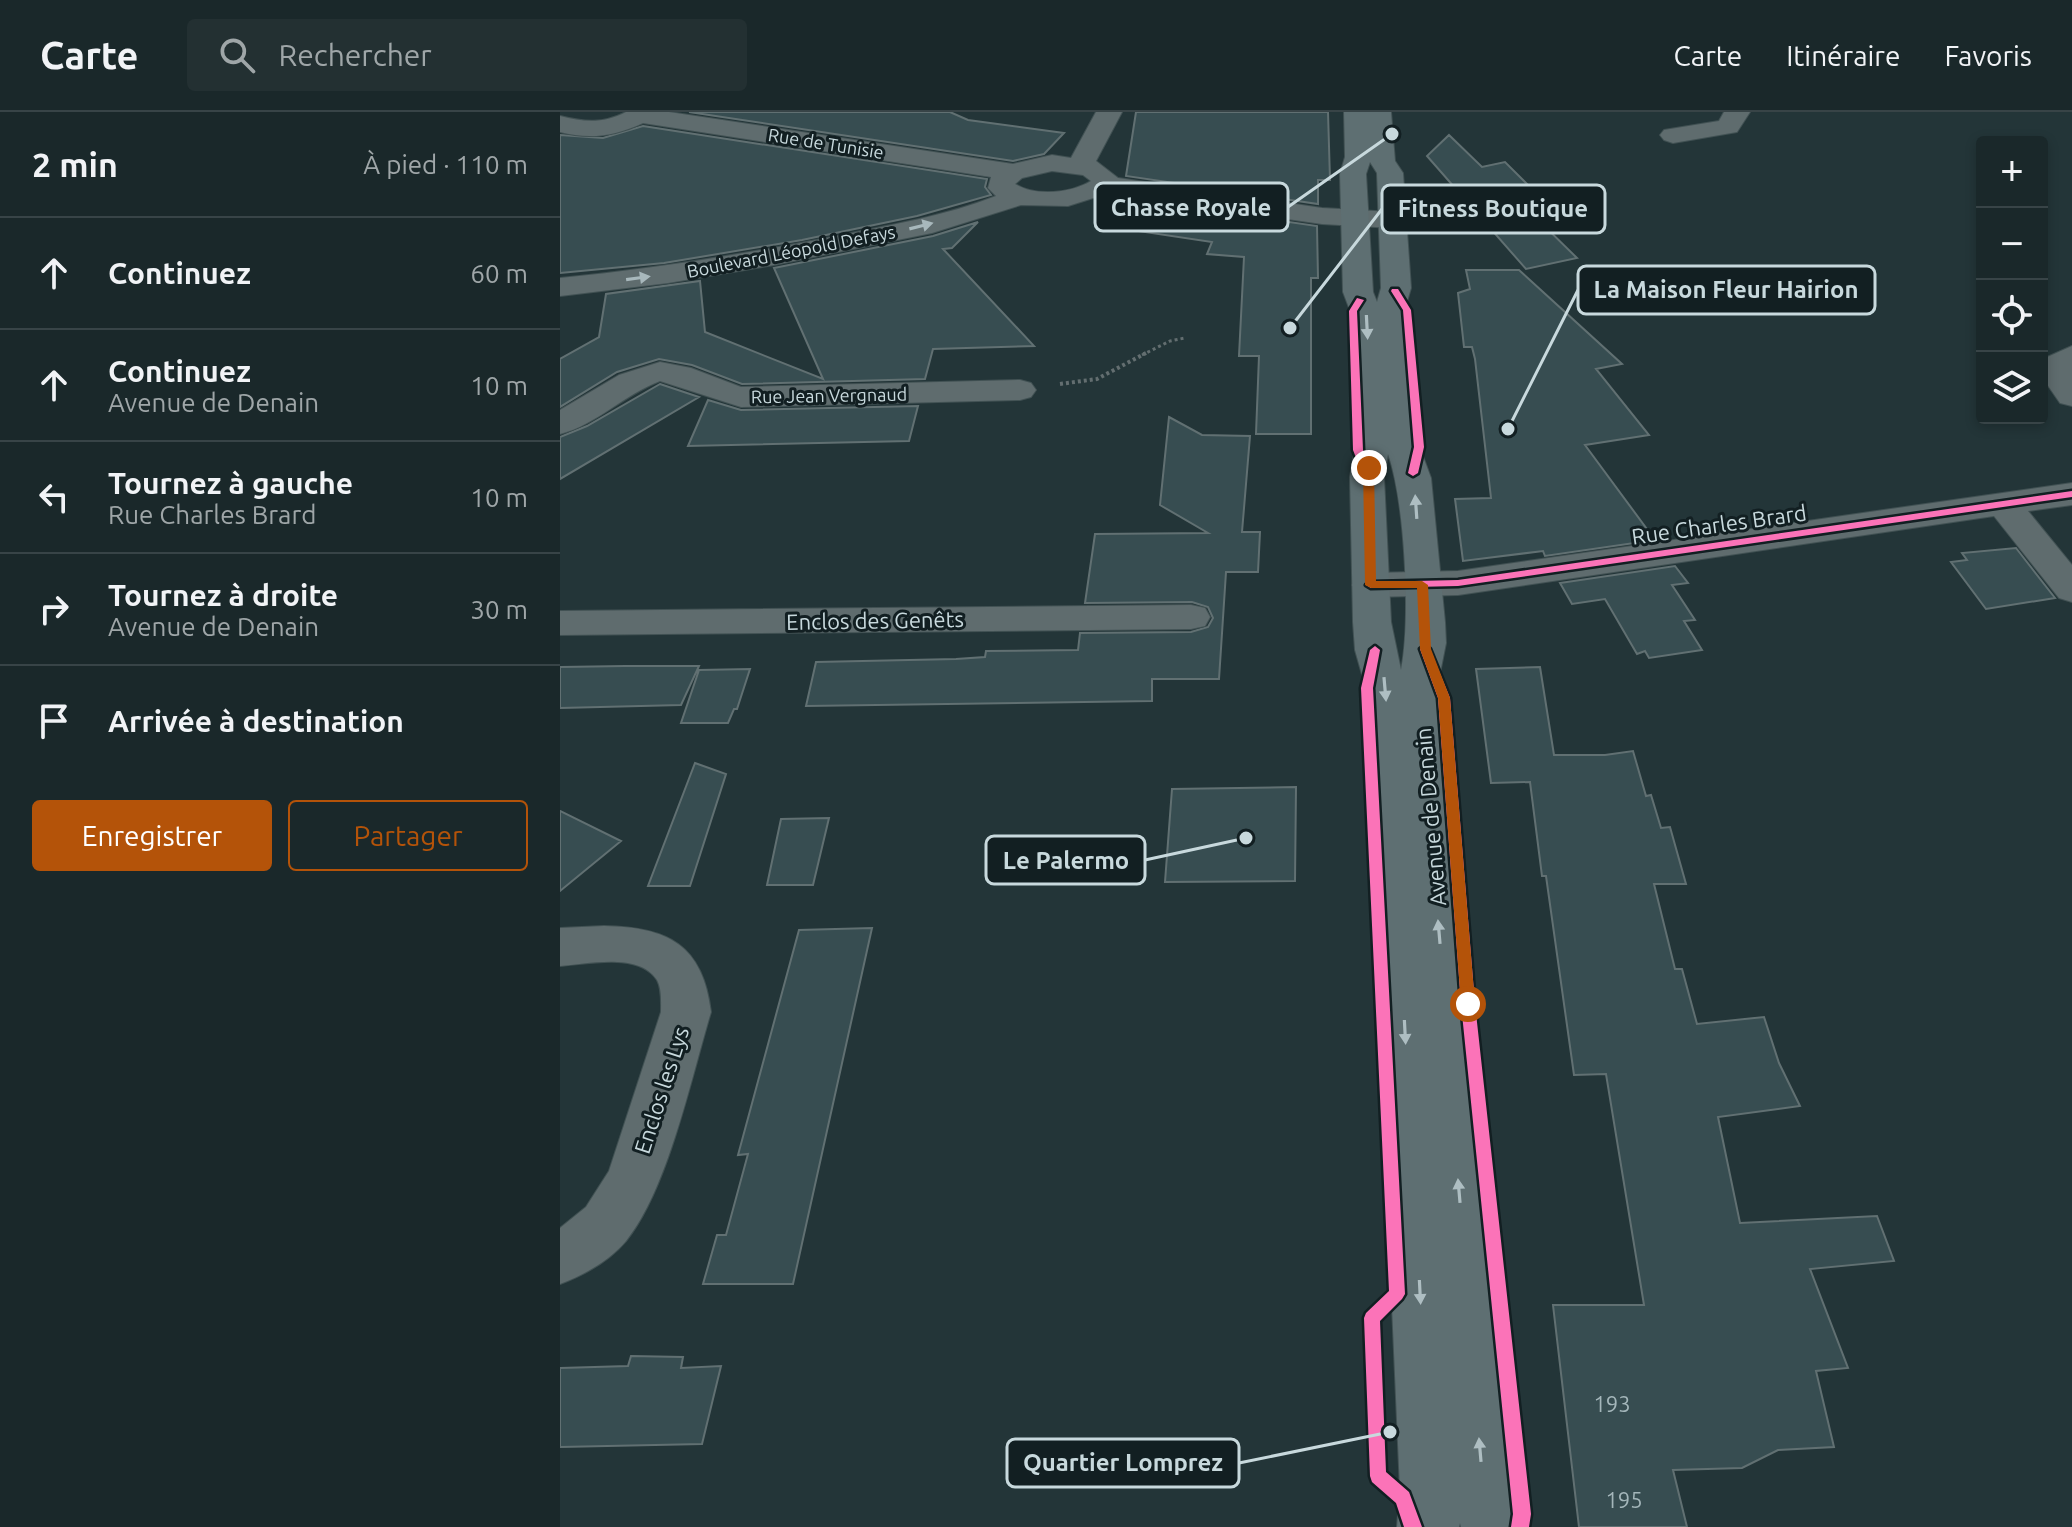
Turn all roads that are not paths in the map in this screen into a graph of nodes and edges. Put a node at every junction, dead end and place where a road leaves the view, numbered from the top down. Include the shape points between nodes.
1 (1109, 112) edge
2 (1356, 112) edge
3 (1378, 112) edge
4 (1737, 112) edge
5 (641, 114) edge
6 (560, 124) edge
7 (1673, 135) dead end
8 (1080, 166) junction
9 (1104, 184) junction
10 (1015, 185) junction
11 (1355, 219) junction
12 (1393, 220) junction
13 (560, 287) edge
14 (2072, 355) edge
15 (1020, 390) road end
16 (2072, 396) edge
17 (560, 424) edge
18 (2072, 494) edge
19 (2002, 502) junction
20 (2072, 535) edge
21 (2030, 536) junction
22 (1371, 585) junction
23 (1422, 585) junction
24 (2072, 590) edge
25 (1191, 617) dead end
26 (560, 623) edge
27 (560, 947) edge
28 (560, 1258) edge
29 (1428, 1527) edge
30 (1492, 1527) edge

1 - 8 street
2 - 11 main road, Avenue de Denain
3 - 12 main road, Avenue de Denain
4 - 7 street via 1728,127
5 - 6 street via 600,128
5 - 10 street, Rue de Tunisie
8 - 9 street via 1099,171
8 - 10 street via 1045,164
9 - 10 street via 1075,196 1030,200
9 - 11 street
13 -> 10 street, Boulevard Léopold Defays via 829,247 957,217
11 - 12 street
11 -> 22 main road, Avenue de Denain via 1373,443 1367,477
23 -> 12 main road, Avenue de Denain via 1391,305 1396,288
14 - 16 street via 2056,365 2056,371
15 - 17 street, Rue Jean Vergnaud via 741,397 662,370
18 - 19 street, Rue Charles Brard
19 - 21 street
19 - 23 street, Rue Charles Brard
20 - 21 street
21 - 24 street
22 - 23 street, Rue Charles Brard
22 -> 29 main road, Avenue de Denain via 1373,644 1385,685 1431,1490
30 -> 23 main road, Avenue de Denain via 1483,1488 1419,678 1426,643
25 - 26 street, Enclos des Genêts
27 - 28 street, Enclos les Lys via 610,943 654,950 671,962 687,995 686,1012 622,1201 605,1225

